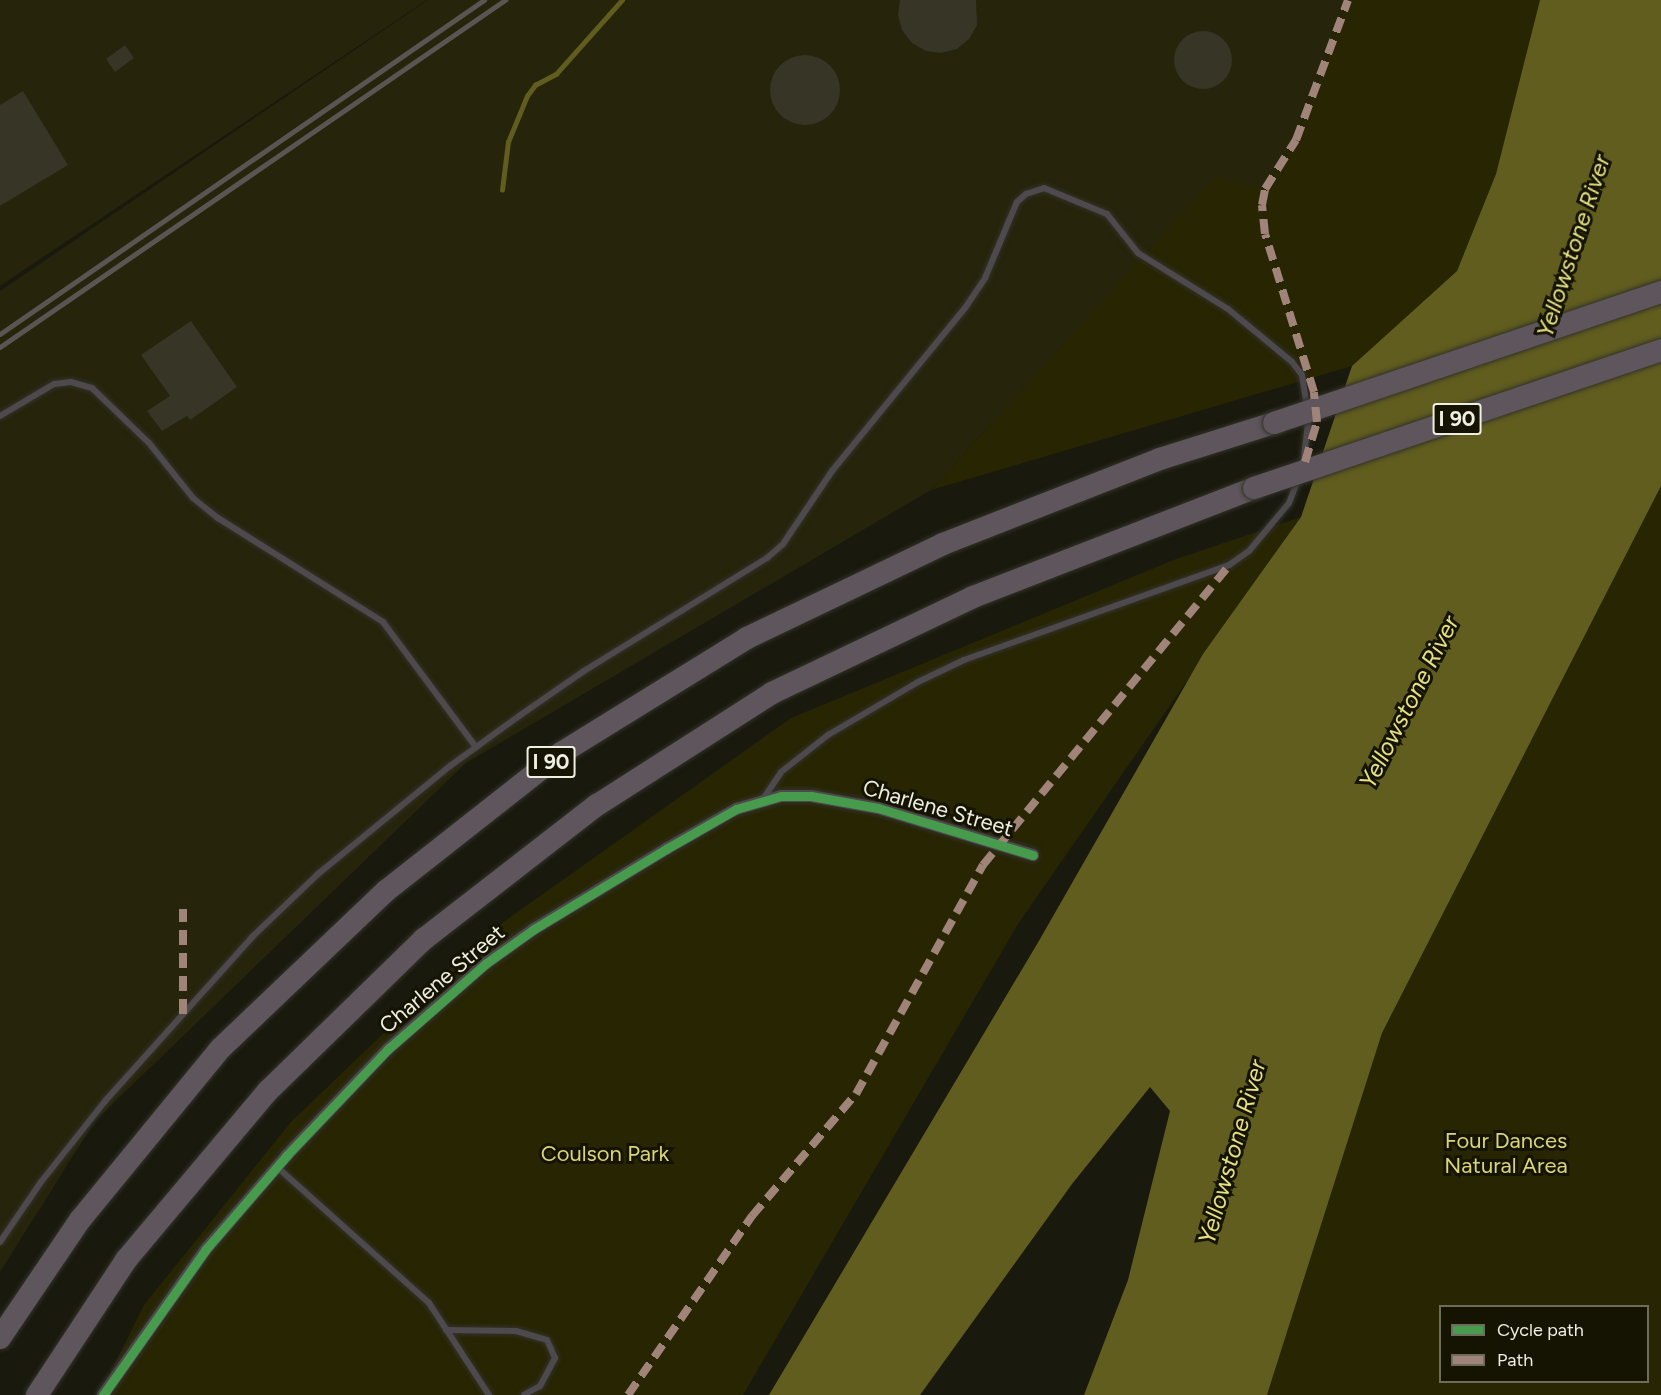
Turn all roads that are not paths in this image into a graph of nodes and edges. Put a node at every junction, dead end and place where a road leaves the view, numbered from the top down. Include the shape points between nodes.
1 (1661, 292) edge
2 (1661, 350) edge
3 (0, 416) edge
4 (476, 747) junction
5 (761, 802) junction
6 (1033, 855) dead end
7 (277, 1167) junction
8 (0, 1242) edge
9 (446, 1330) junction
10 (0, 1338) edge
11 (37, 1395) edge
12 (103, 1395) edge
13 (489, 1395) edge
14 (524, 1395) edge

1 - 10 highway, I 90, bridge via 1160,459 943,544 747,638 561,753 387,890 221,1048 80,1220
2 - 11 highway, I 90, bridge via 1254,488 973,597 772,693 597,805 424,939 268,1091 126,1260
3 - 4 lane via 54,384 71,382 92,388 149,443 202,505 254,544 383,622
4 - 5 lane via 584,670 767,558 783,544 832,471 965,308 985,278 1017,202 1026,194 1044,188 1107,214 1138,253 1228,309 1292,362 1302,375 1310,428 1305,462 1289,503 1249,551 1228,565 964,660 918,682 828,735 781,772
4 - 8 lane via 393,810 252,937 106,1100 41,1182
5 - 6 street, Charlene Street via 780,796 811,796 878,808
5 - 7 street, Charlene Street via 736,809 666,849 534,929 485,964 388,1049
7 - 9 lane via 429,1303
7 - 12 street, Charlene Street via 206,1249
9 - 13 lane
9 - 14 lane via 516,1330 547,1340 555,1358 540,1386

